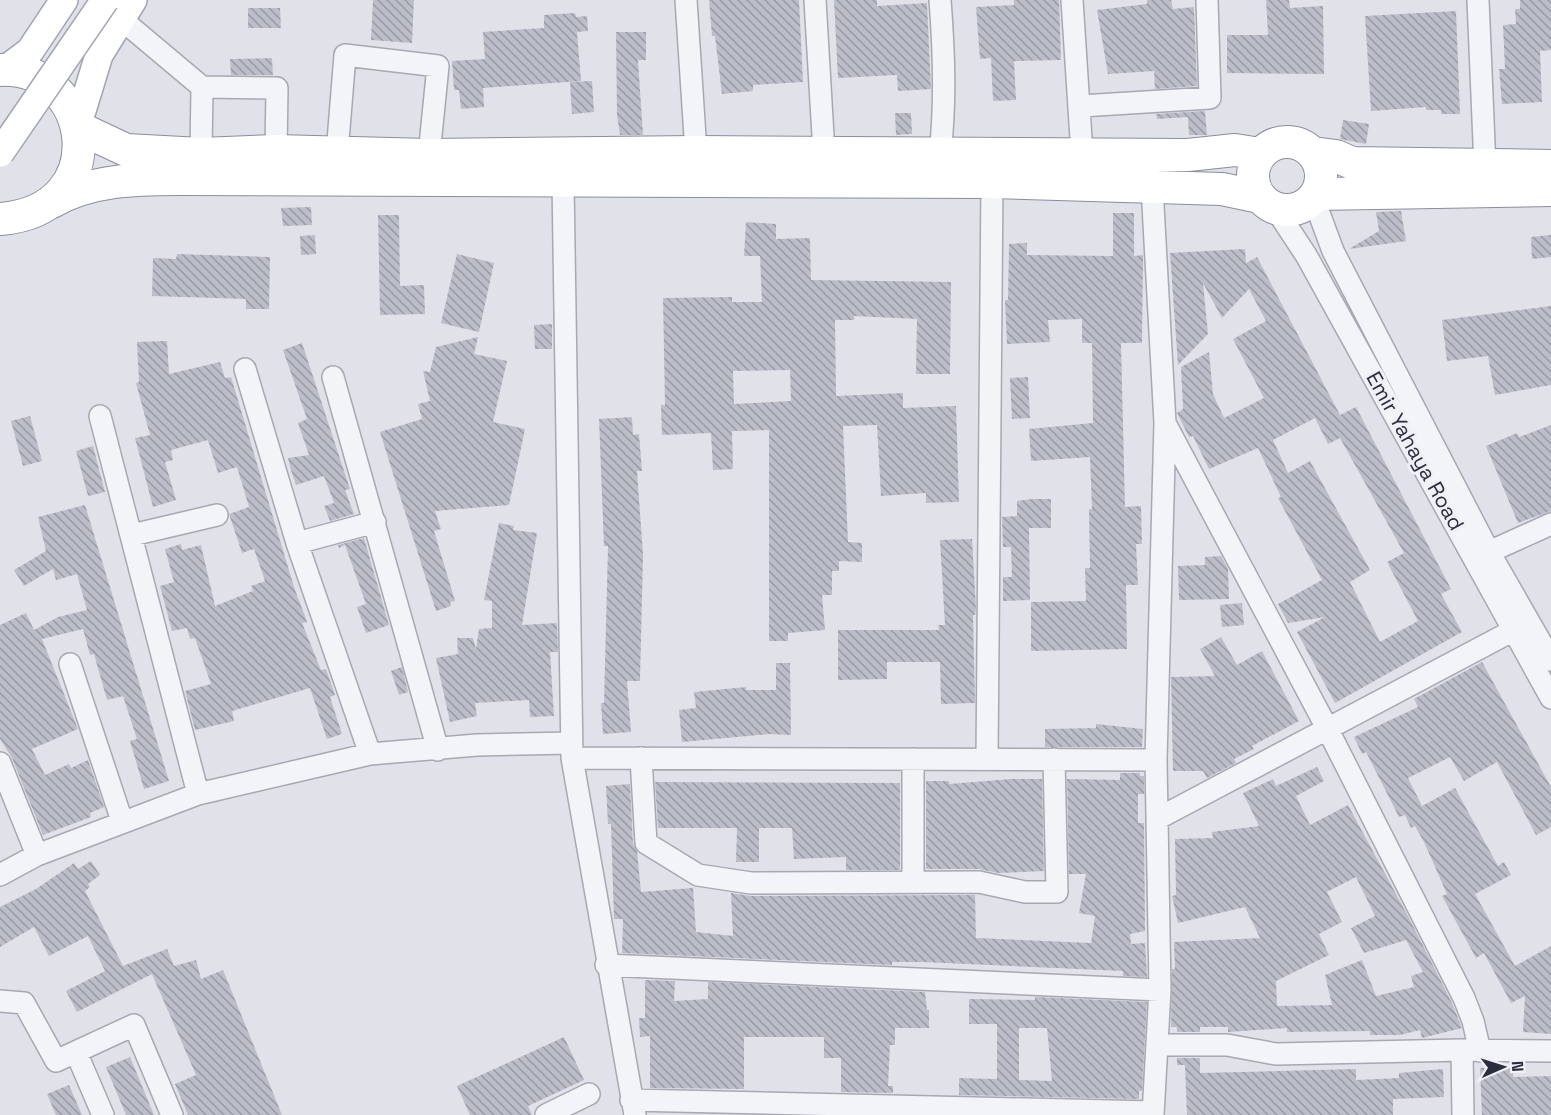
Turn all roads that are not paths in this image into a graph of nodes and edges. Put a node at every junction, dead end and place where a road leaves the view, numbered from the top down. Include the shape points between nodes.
1 (64, 0) edge
2 (686, 0) edge
3 (815, 0) edge
4 (940, 0) edge
5 (1072, 0) edge
6 (1207, 0) edge
7 (1478, 0) edge
8 (120, 6) edge
9 (3, 70) edge
10 (202, 87) junction
11 (1081, 106) junction
12 (77, 127) junction
13 (276, 152) junction
14 (696, 152) junction
15 (0, 153) edge
16 (201, 153) junction
17 (337, 153) junction
18 (824, 153) junction
19 (940, 153) junction
20 (1313, 153) junction
21 (1082, 154) junction
22 (1260, 154) junction
23 (429, 155) junction
24 (1551, 166) edge
25 (1485, 167) junction
26 (563, 182) junction
27 (992, 182) junction
28 (1152, 187) junction
29 (1551, 190) edge
30 (1315, 196) junction
31 (1268, 202) junction
32 (45, 207) junction
33 (0, 219) edge
34 (0, 229) edge
35 (245, 369) dead end
36 (333, 377) dead end
37 (100, 416) dead end
38 (1165, 423) junction
39 (217, 515) dead end
40 (375, 522) junction
41 (1551, 524) edge
42 (132, 535) junction
43 (297, 543) junction
44 (1489, 552) junction
45 (1514, 630) junction
46 (1551, 660) edge
47 (70, 664) dead end
48 (1551, 698) edge
49 (1327, 728) junction
50 (438, 750) junction
51 (571, 751) junction
52 (370, 754) junction
53 (641, 759) junction
54 (913, 759) junction
55 (987, 759) junction
56 (1054, 759) junction
57 (1156, 760) junction
58 (0, 763) edge
59 (198, 794) junction
60 (1157, 819) junction
61 (122, 821) junction
62 (37, 855) junction
63 (0, 875) edge
64 (912, 882) junction
65 (606, 965) junction
66 (1160, 990) junction
67 (0, 1001) edge
68 (1158, 1045) junction
69 (1471, 1050) junction
70 (1551, 1051) edge
71 (76, 1052) junction
72 (590, 1094) dead end
73 (633, 1107) edge
74 (1153, 1113) edge
75 (103, 1115) edge
76 (172, 1115) edge
77 (546, 1115) edge
78 (1463, 1115) edge

1 - 9 main road via 30,51
2 - 14 street
3 - 18 street
4 - 19 street via 945,69
5 - 11 street
6 - 11 street via 1210,98
7 - 25 street
8 - 10 street
8 - 12 main road via 94,65
8 - 15 main road, bridge
9 - 12 highway via 28,74 53,89 68,106
10 - 13 street via 277,88
10 - 16 street
11 - 21 street
12 - 16 highway via 126,150
12 - 32 highway via 76,168 67,188
13 - 16 highway
13 - 17 highway
14 - 18 highway
14 - 23 highway
17 - 23 highway
17 - 23 street via 345,55 438,66
18 - 19 highway
19 - 21 highway
20 - 22 highway via 1303,146 1280,142
20 - 25 highway via 1352,163
20 - 30 highway via 1321,173
21 - 22 highway via 1211,154 1235,150
22 - 31 highway via 1253,176
24 - 25 highway
26 - 27 highway
26 - 32 highway via 152,179 93,186
26 - 51 street
27 - 28 highway
27 - 55 street
28 - 31 highway via 1222,189
28 - 38 street
29 - 30 highway
30 - 31 highway via 1296,209
30 - 44 street, Emir Yahaya Road via 1333,251
31 - 45 street, Emir Yahaya Road via 1306,255
32 - 33 highway
32 - 34 highway
35 - 43 street
36 - 40 street
37 - 42 street
38 - 49 street
38 - 57 street
39 - 42 street
40 - 43 street
40 - 50 street
41 - 44 street
42 - 59 street
43 - 52 street
44 - 46 street, Emir Yahaya Road
45 - 48 street, Emir Yahaya Road
45 - 49 street
47 - 61 street
49 - 60 street
49 - 69 street via 1464,998 1473,1021
50 - 51 street via 477,745
50 - 52 street
51 - 53 street
51 - 65 street
52 - 59 street
53 - 54 street
53 - 64 street via 646,843 699,875 751,883
54 - 55 street
54 - 64 street
55 - 56 street
56 - 57 street
56 - 64 street via 1057,892 1025,892 979,882
57 - 60 street
58 - 62 street
59 - 61 street
60 - 66 street
61 - 62 street
62 - 63 street
65 - 66 street
65 - 73 street
66 - 68 street
67 - 71 street via 24,1003 56,1061
68 - 69 street via 1227,1045 1276,1054
68 - 74 street
69 - 70 street
69 - 78 street
71 - 75 street
71 - 76 street via 134,1025
72 - 77 street
73 - 74 street

